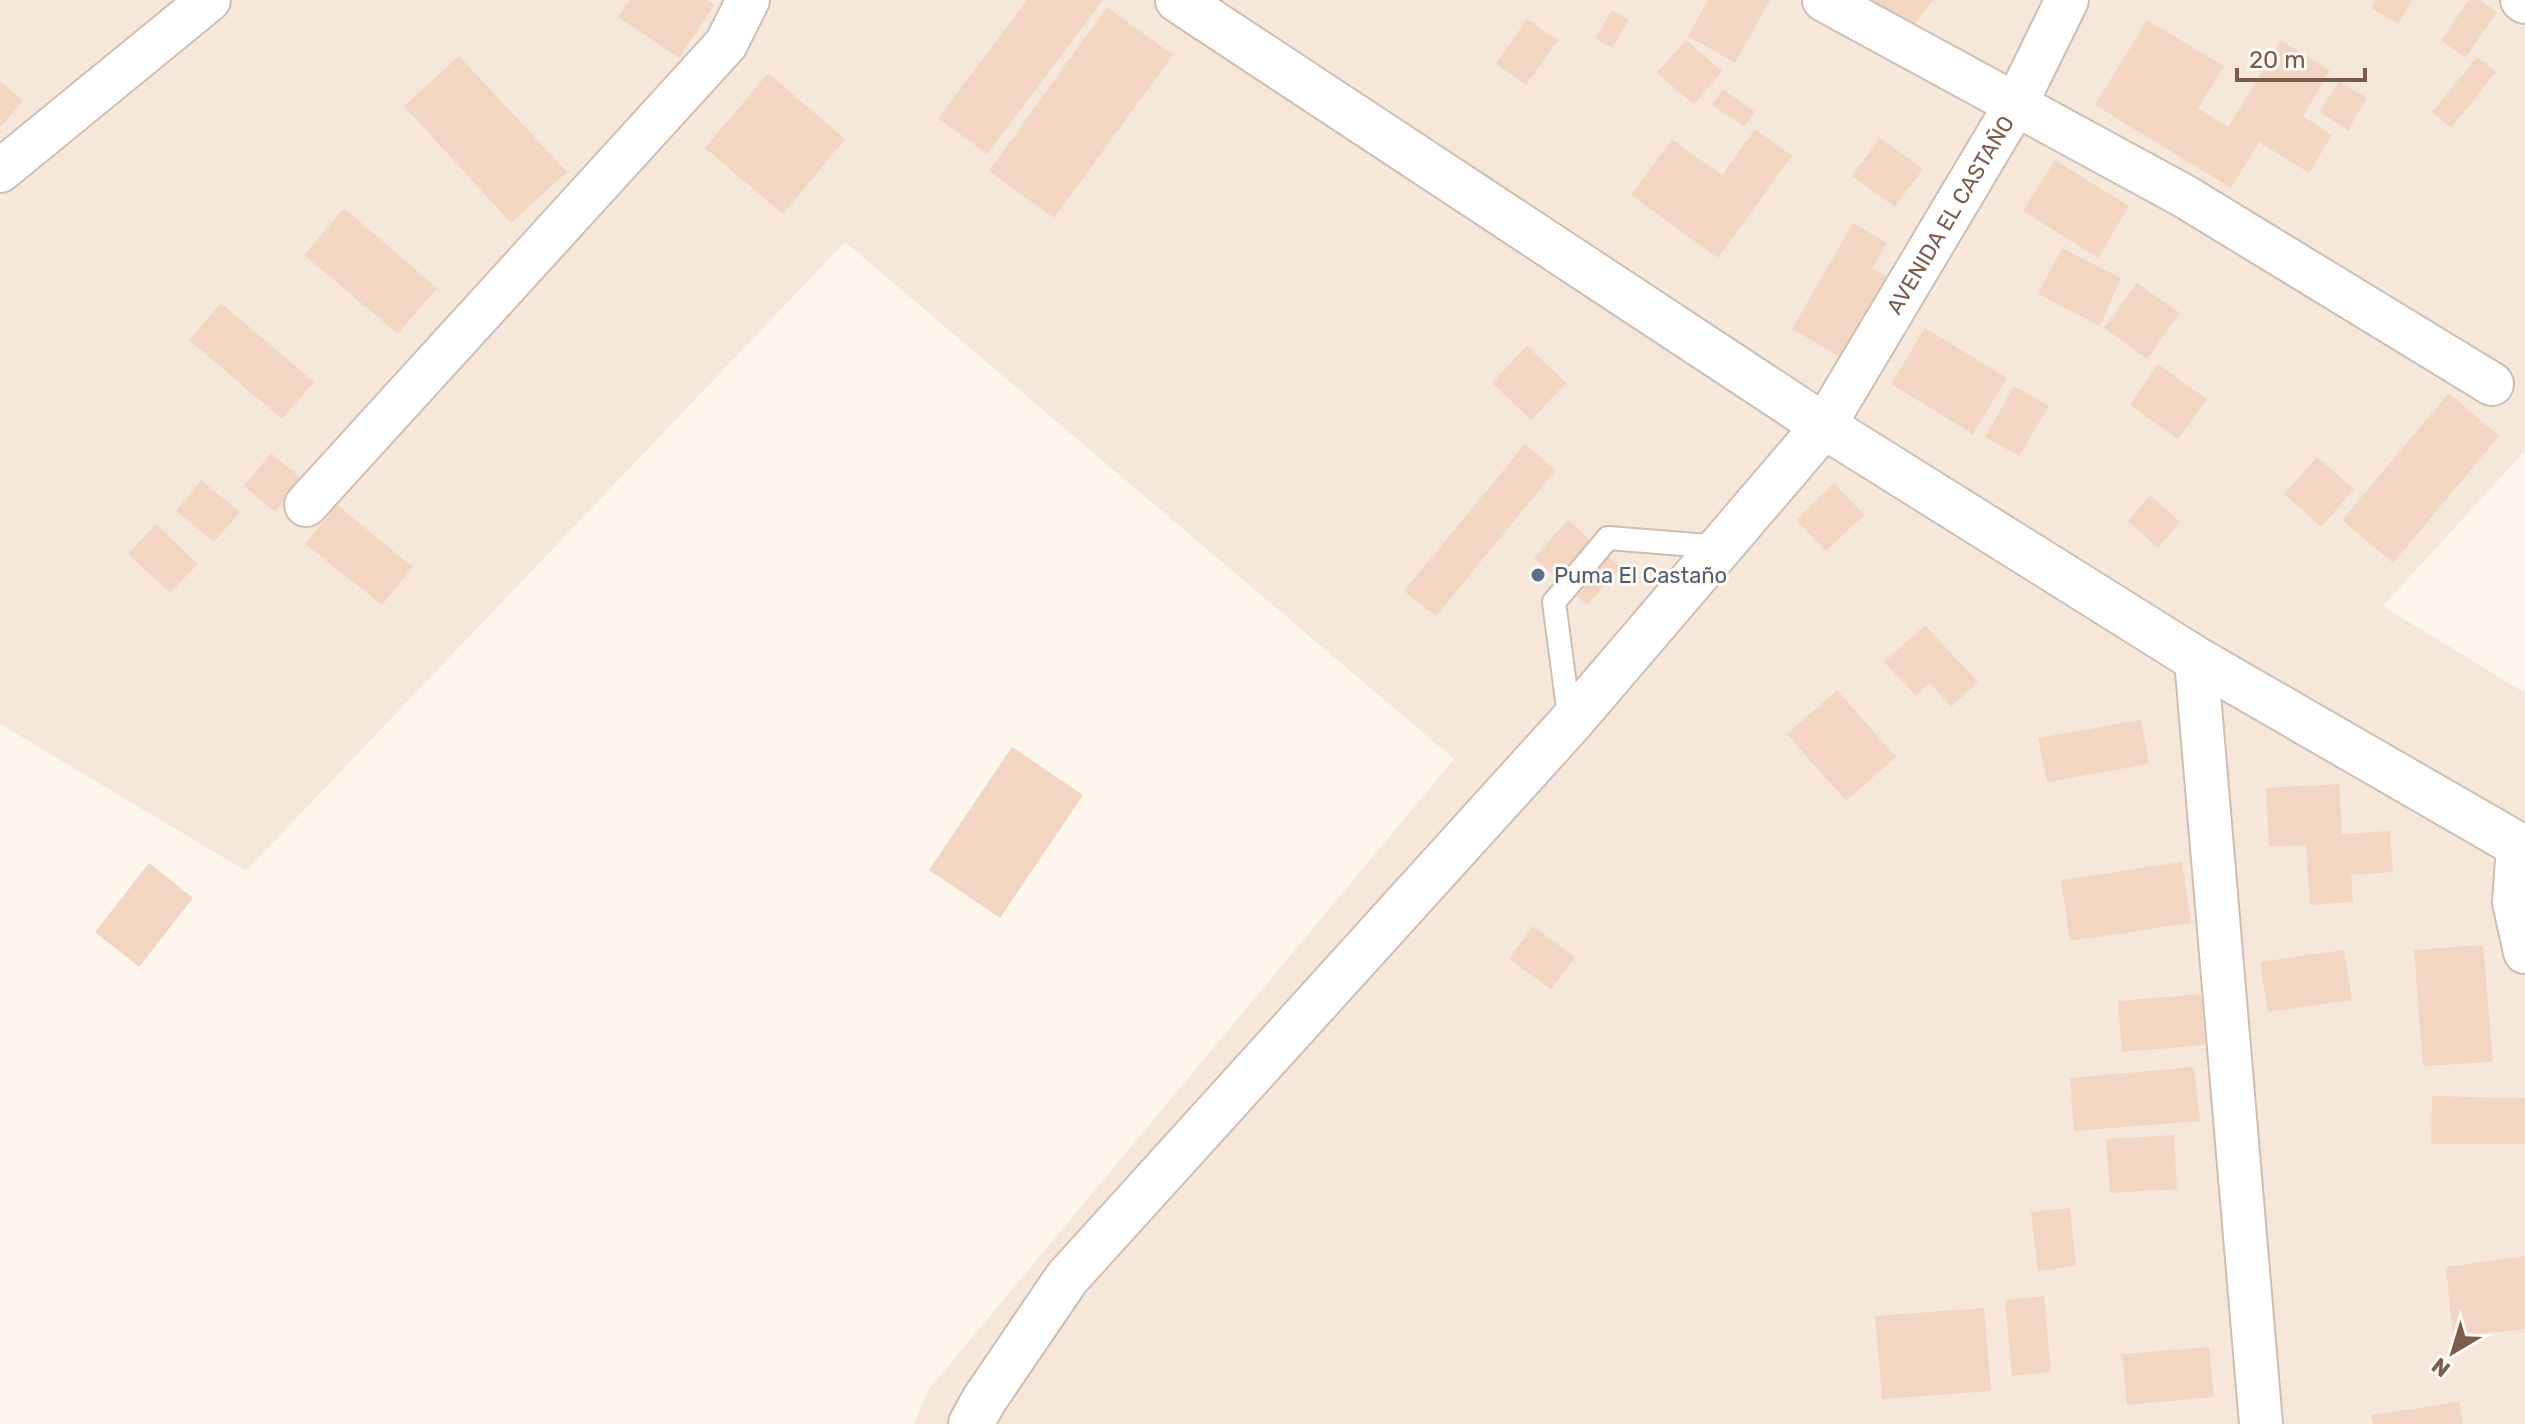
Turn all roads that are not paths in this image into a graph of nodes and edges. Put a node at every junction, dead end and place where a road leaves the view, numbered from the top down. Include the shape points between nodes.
1 (209, 0) edge
2 (748, 0) edge
3 (1178, 0) edge
4 (1824, 0) edge
5 (2067, 0) edge
6 (2016, 104) junction
7 (0, 171) edge
8 (2492, 384) dead end
9 (1824, 426) junction
10 (306, 505) dead end
11 (1721, 547) junction
12 (2196, 659) junction
13 (1570, 723) junction
14 (2522, 848) edge
15 (2525, 952) edge
16 (971, 1424) edge
17 (2261, 1424) edge

1 - 7 street
2 - 10 street via 726,44
3 - 9 street
4 - 6 street
5 - 6 street, AVENIDA EL CASTAÑO
6 - 8 street via 2184,196
6 - 9 street, AVENIDA EL CASTAÑO
9 - 11 street
9 - 12 street
11 - 13 street
11 - 13 lane via 1608,538 1554,602
12 - 14 street
12 - 17 street
13 - 16 street via 1067,1278
14 - 15 street via 2514,902

